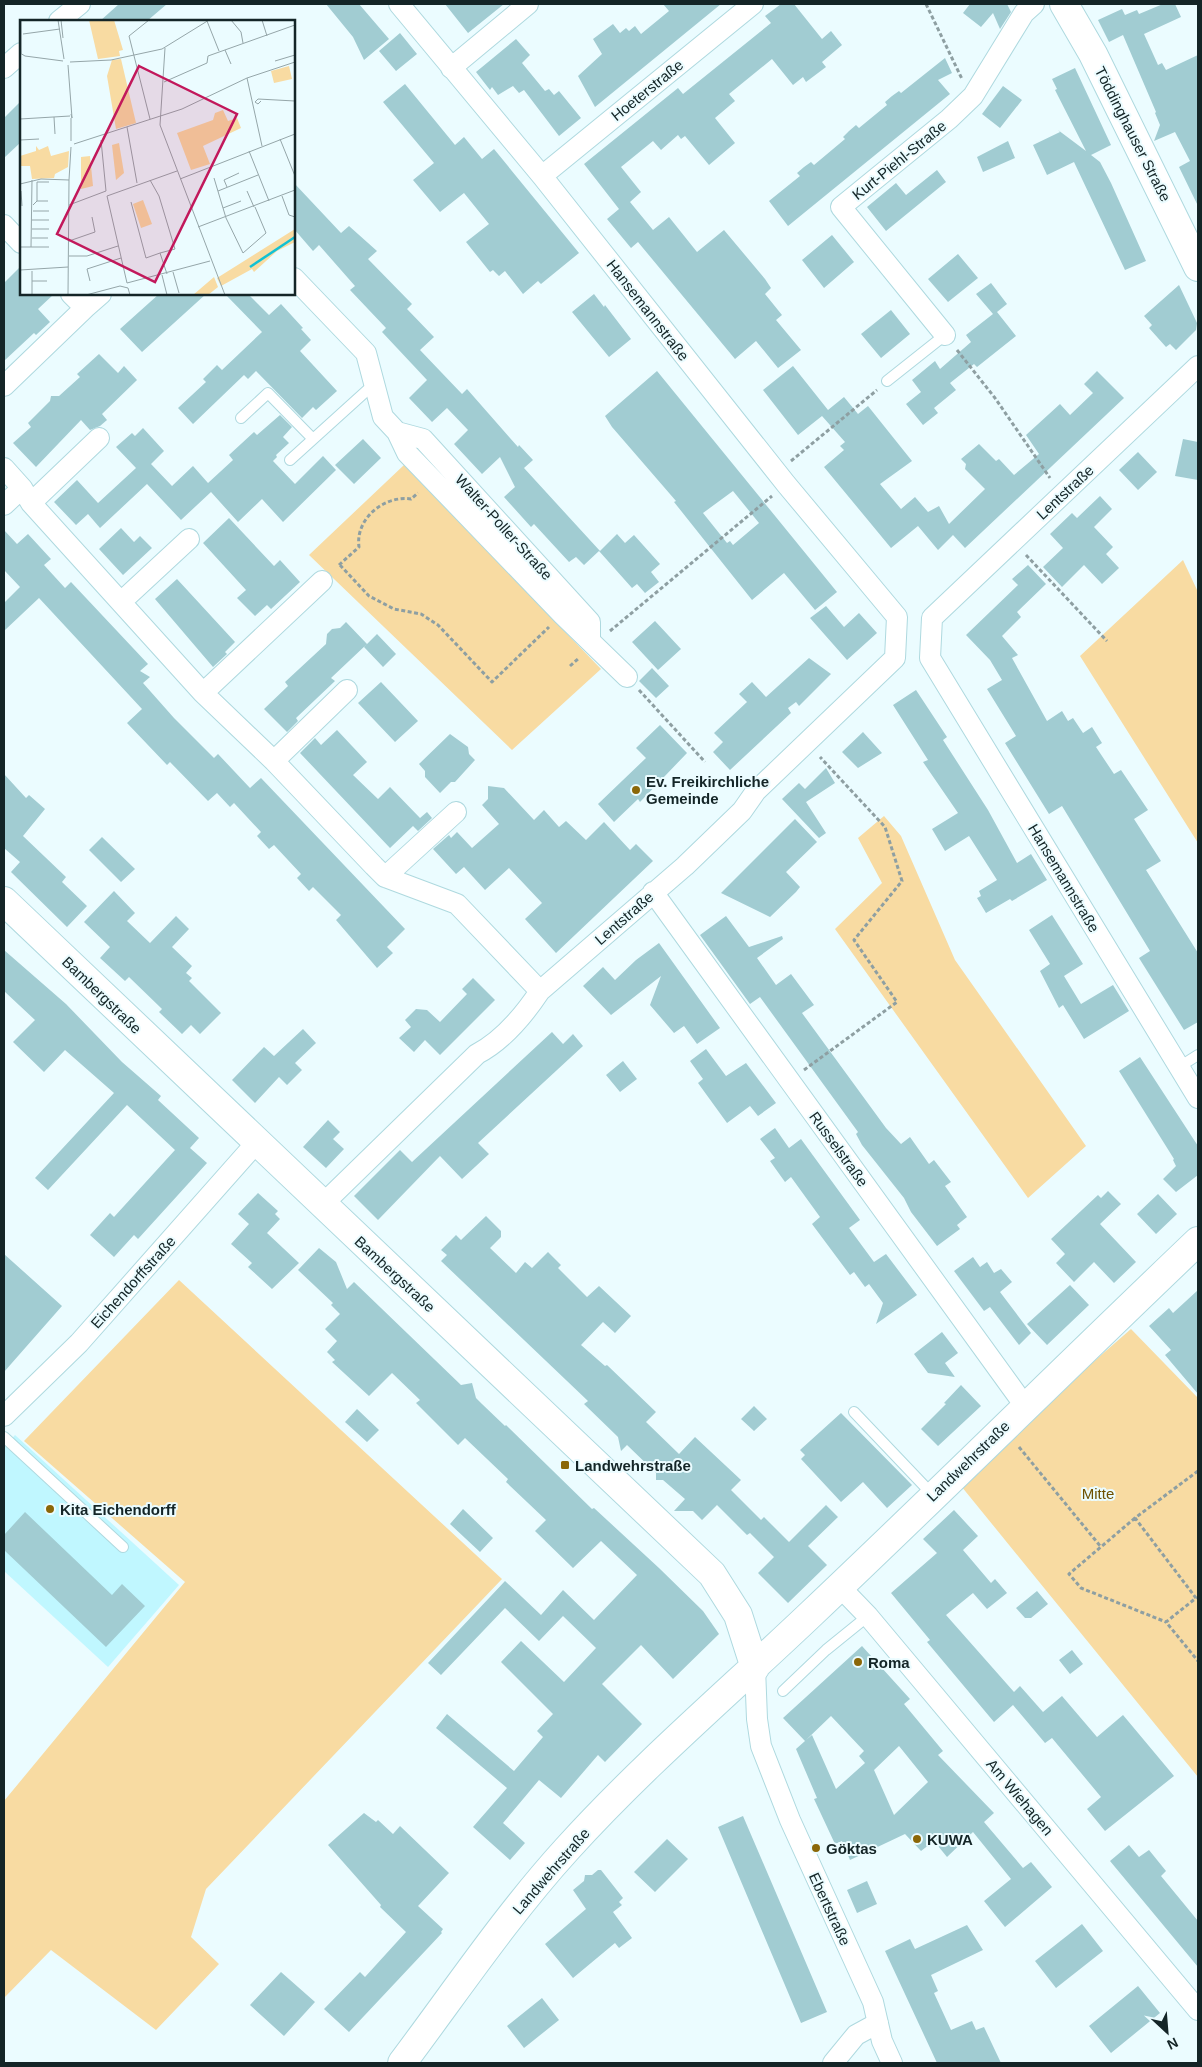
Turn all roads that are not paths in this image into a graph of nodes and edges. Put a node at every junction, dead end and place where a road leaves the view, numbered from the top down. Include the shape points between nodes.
1 (80, 4) edge
2 (399, 4) edge
3 (528, 4) edge
4 (753, 4) edge
5 (1034, 4) edge
6 (1064, 4) edge
7 (60, 20) edge
8 (20, 54) edge
9 (4, 68) edge
10 (451, 68) junction
11 (542, 176) junction
12 (4, 225) edge
13 (20, 242) edge
14 (1198, 267) edge
15 (295, 279) edge
16 (72, 295) edge
17 (100, 295) edge
18 (85, 308) junction
19 (945, 335) joint
20 (1198, 366) edge
21 (887, 381) road end
22 (374, 384) junction
23 (4, 386) edge
24 (241, 418) dead end
25 (398, 432) junction
26 (99, 438) dead end
27 (313, 439) junction
28 (290, 460) dead end
29 (4, 468) edge
30 (27, 495) junction
31 (4, 505) edge
32 (189, 538) dead end
33 (322, 581) road end
34 (121, 602) junction
35 (897, 617) joint
36 (592, 642) junction
37 (930, 658) joint
38 (627, 677) road end
39 (347, 690) dead end
40 (203, 693) junction
41 (274, 762) junction
42 (456, 812) dead end
43 (385, 877) junction
44 (653, 892) junction
45 (4, 901) edge
46 (540, 992) junction
47 (1198, 1054) edge
48 (1178, 1067) junction
49 (1198, 1098) edge
50 (257, 1142) junction
51 (322, 1205) junction
52 (1198, 1241) edge
53 (1025, 1406) junction
54 (854, 1412) dead end
55 (4, 1416) edge
56 (4, 1437) edge
57 (933, 1495) junction
58 (123, 1546) dead end
59 (840, 1587) junction
60 (868, 1616) junction
61 (755, 1668) junction
62 (783, 1691) dead end
63 (1198, 2010) edge
64 (878, 2023) junction
65 (402, 2063) edge
66 (833, 2063) edge
67 (892, 2063) edge

1 - 7 street
2 - 10 street, Hansemannstraße
3 - 10 street
4 - 11 street, Hoeterstraße
5 - 19 street, Kurt-Piehl-Straße via 1024,13 973,96 841,207
6 - 14 street, Töddinghauser Straße via 1093,54
8 - 9 street
10 - 11 street, Hansemannstraße
11 - 35 street, Hansemannstraße via 781,479
12 - 13 street
15 - 22 street, Walter-Poller-Straße via 366,353
16 - 18 street
17 - 18 street
18 - 23 street
19 - 21 lane
20 - 37 street, Lentstraße via 932,618
22 - 25 street, Walter-Poller-Straße via 383,417
22 - 27 lane
24 - 27 lane via 268,393
25 - 36 street, Walter-Poller-Straße via 407,453 431,480
25 - 36 street, Walter-Poller-Straße via 423,439 590,622
26 - 30 street
27 - 28 lane
29 - 30 street
30 - 31 street
30 - 34 street
32 - 34 street
33 - 40 street
34 - 40 street
35 - 44 street, Lentstraße via 895,658 756,791 742,812
36 - 38 street, Walter-Poller-Straße
37 - 48 street, Hansemannstraße
39 - 41 street
40 - 41 street
41 - 43 street
42 - 43 street
43 - 46 street via 457,904
44 - 46 street, Lentstraße
44 - 53 street, Russelstraße
45 - 50 street, Bambergstraße
46 - 51 street, Lentstraße via 526,1012 488,1048 477,1054
47 - 48 lane
48 - 49 street, Hansemannstraße
50 - 51 street, Bambergstraße
50 - 55 street, Eichendorffstraße via 79,1343
51 - 61 street, Bambergstraße via 712,1574 738,1615
52 - 53 street, Landwehrstraße
53 - 57 street, Landwehrstraße
54 - 57 lane
56 - 58 lane
57 - 59 street, Landwehrstraße
59 - 60 street, Am Wiehagen
59 - 61 street, Landwehrstraße
60 - 62 lane
60 - 63 street, Am Wiehagen
61 - 64 street, Ebertstraße via 756,1719 761,1746 790,1820 873,2002
61 - 65 street, Landwehrstraße via 660,1755 568,1848 524,1899
64 - 66 street via 856,2035
64 - 67 street, Ebertstraße

